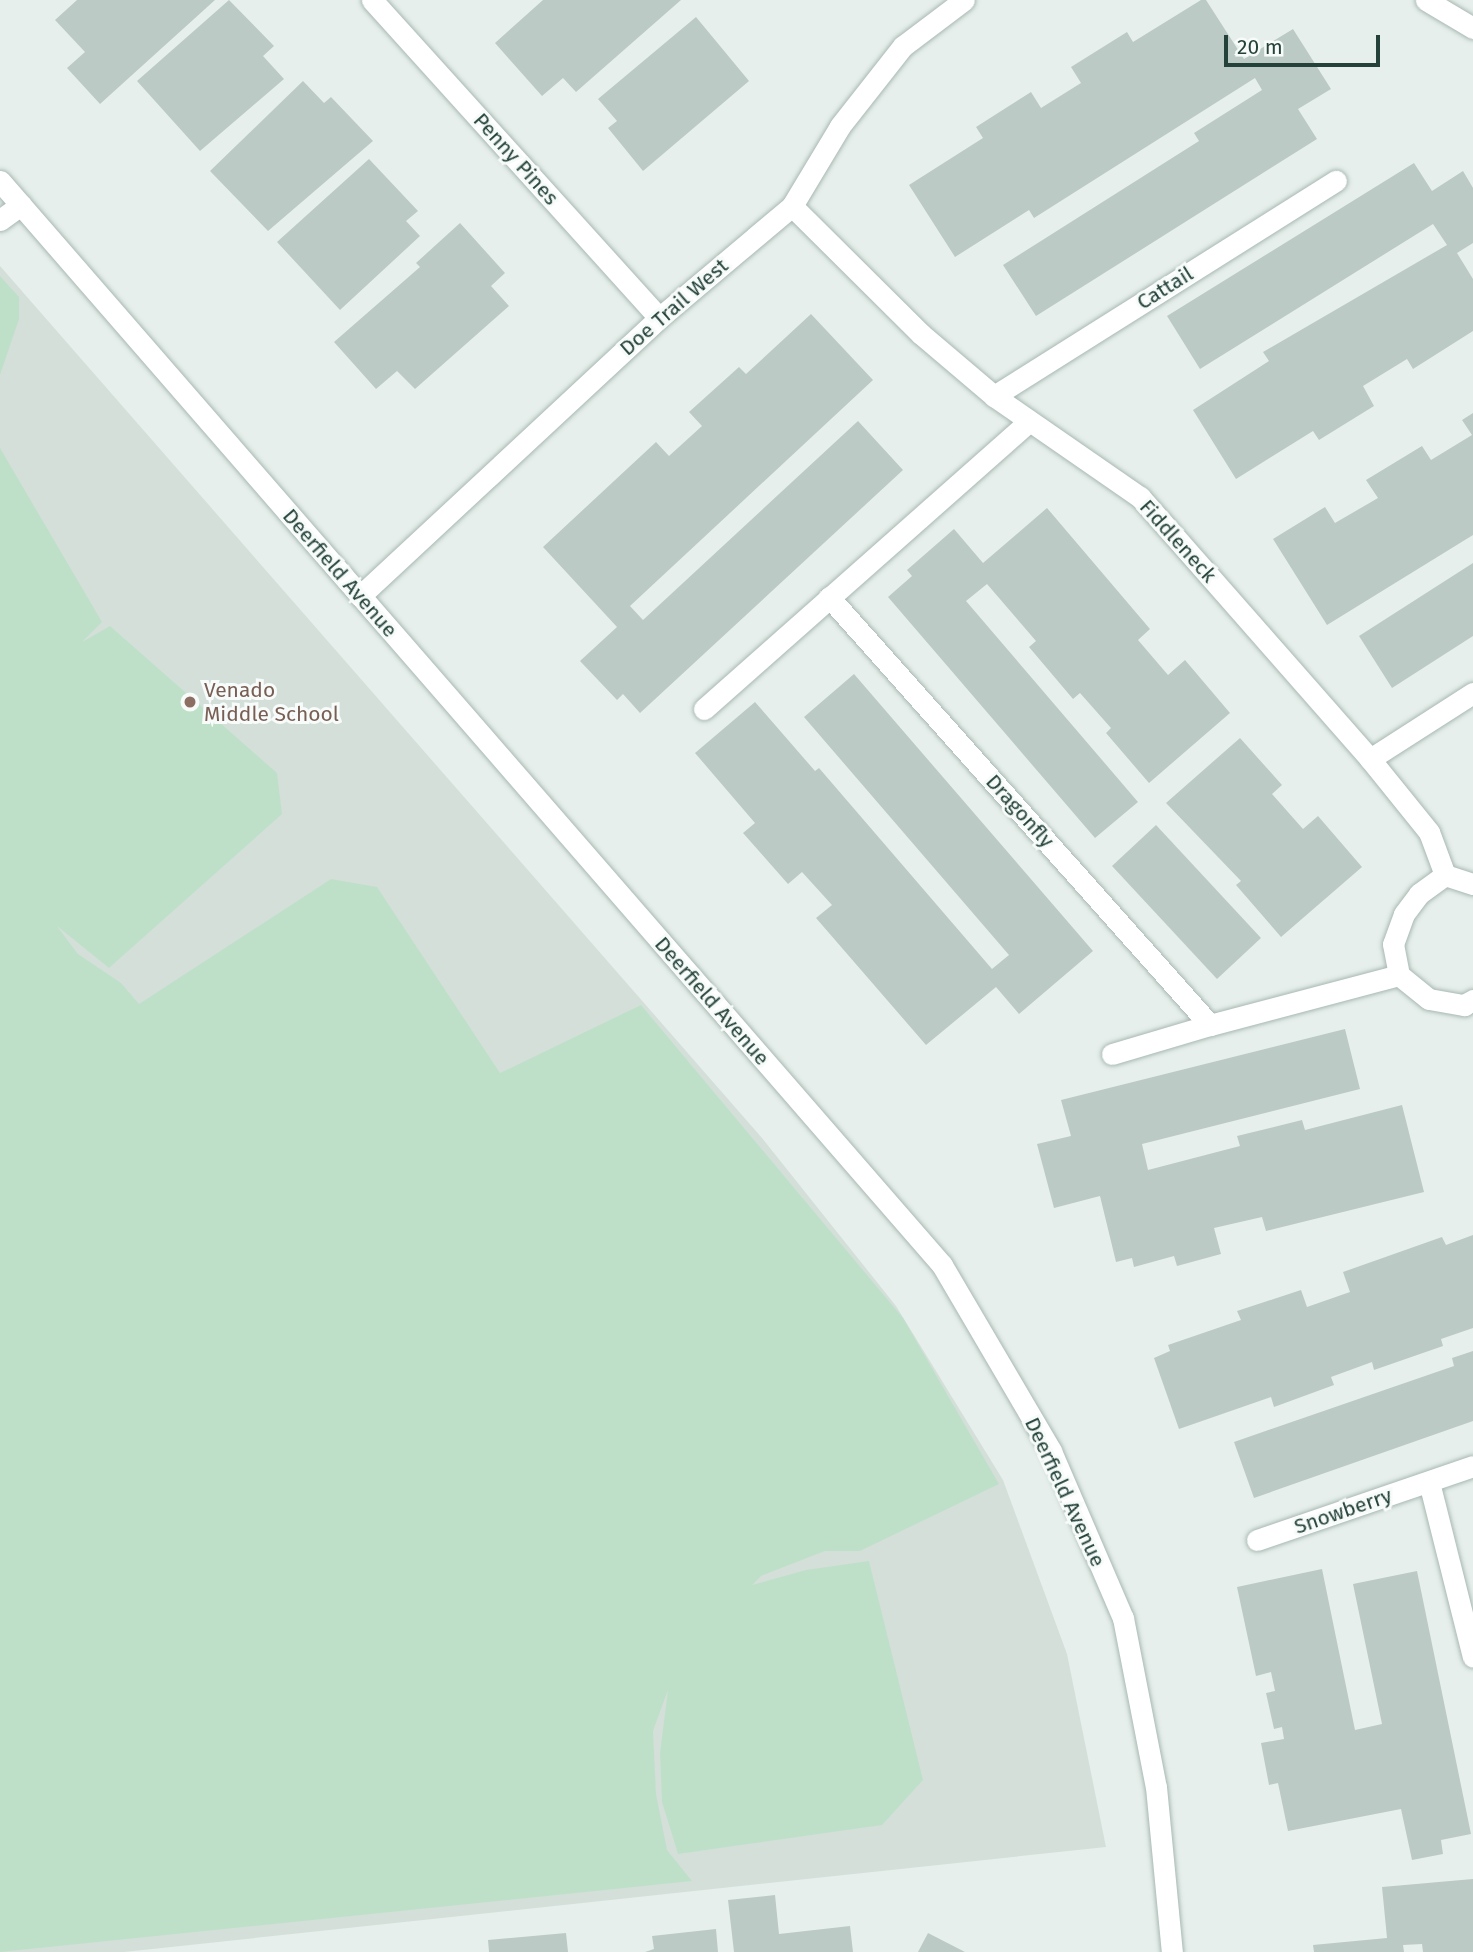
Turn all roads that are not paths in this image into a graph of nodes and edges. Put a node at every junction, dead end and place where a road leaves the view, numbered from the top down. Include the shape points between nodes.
1 (372, 0) edge
2 (964, 0) edge
3 (1426, 0) edge
4 (1473, 28) edge
5 (0, 181) edge
6 (1336, 181) dead end
7 (21, 205) junction
8 (792, 206) junction
9 (0, 220) edge
10 (659, 318) junction
11 (995, 396) junction
12 (1029, 421) junction
13 (359, 596) junction
14 (829, 597) junction
15 (1473, 693) edge
16 (704, 709) dead end
17 (1370, 759) junction
18 (1445, 875) junction
19 (1473, 884) edge
20 (1399, 975) junction
21 (1473, 1000) edge
22 (1210, 1025) junction
23 (1112, 1054) dead end
24 (1473, 1466) edge
25 (1429, 1482) junction
26 (1257, 1540) dead end
27 (1473, 1657) edge
28 (1172, 1952) edge

1 - 10 street, Penny Pines
2 - 8 street, Doe Trail West via 903,46 841,126
3 - 4 street
5 - 7 street, Deerfield Avenue
6 - 11 street, Cattail
7 - 9 street
7 - 13 street, Deerfield Avenue
8 - 10 street, Doe Trail West
8 - 11 street, Fiddleneck via 921,334
10 - 13 street, Doe Trail West
11 - 12 street, Fiddleneck
12 - 14 street
12 - 17 street, Fiddleneck via 1140,497
13 - 28 street, Deerfield Avenue via 942,1265 1051,1451 1123,1618 1156,1787
14 - 16 street
14 - 22 street, Dragonfly
15 - 17 street
17 - 18 street, Fiddleneck via 1429,832
18 - 19 street
18 - 20 street via 1419,894 1404,914 1393,944
20 - 21 street via 1429,999 1464,1005
20 - 22 street
22 - 23 street
24 - 25 street, Snowberry
25 - 26 street, Snowberry
25 - 27 street

